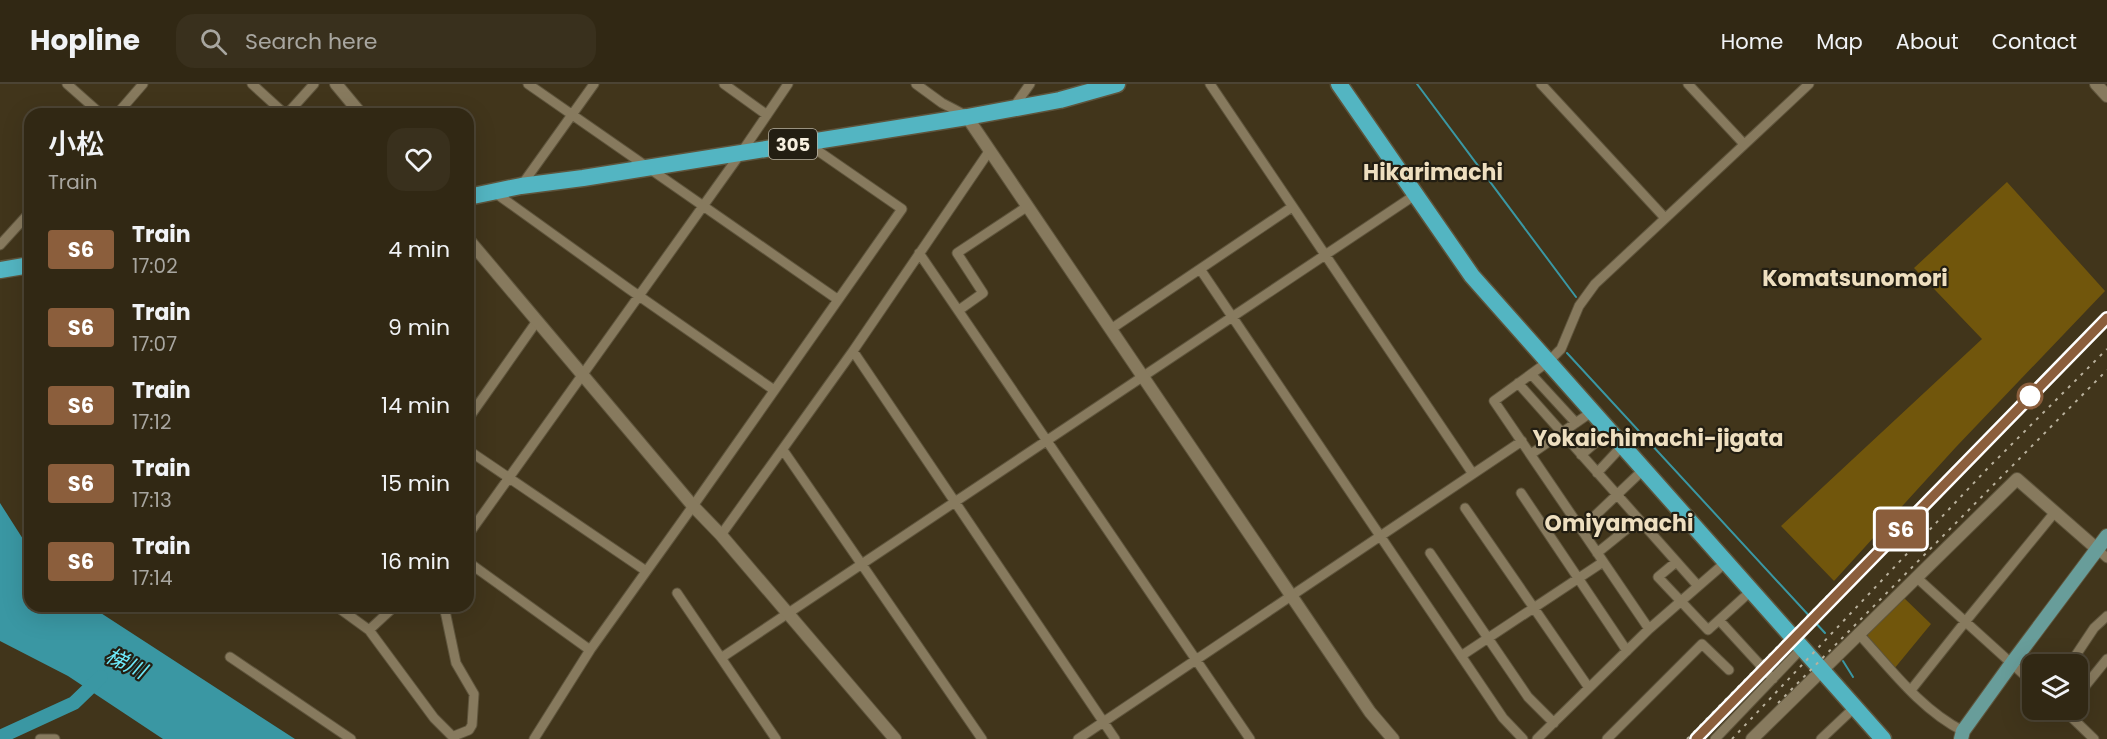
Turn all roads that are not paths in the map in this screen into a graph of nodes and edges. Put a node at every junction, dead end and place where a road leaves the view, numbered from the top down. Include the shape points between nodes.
1 (67, 84) edge
2 (143, 84) edge
3 (252, 84) edge
4 (314, 84) edge
5 (336, 84) edge
6 (528, 84) edge
7 (594, 84) edge
8 (724, 84) edge
9 (788, 84) edge
10 (916, 84) edge
11 (1030, 84) edge
12 (1117, 84) edge
13 (1209, 84) edge
14 (1339, 84) edge
15 (1688, 84) edge
16 (1809, 84) edge
17 (2096, 84) edge
18 (1542, 85) edge
19 (2107, 96) edge
20 (93, 108) edge
21 (122, 108) edge
22 (279, 108) edge
23 (292, 108) edge
24 (356, 108) edge
25 (1013, 108) junction
26 (573, 115) junction
27 (766, 115) junction
28 (967, 117) junction
29 (805, 142) junction
30 (1744, 144) junction
31 (990, 150) junction
32 (741, 153) junction
33 (649, 167) junction
34 (521, 186) junction
35 (494, 192) junction
36 (1414, 195) junction
37 (474, 196) edge
38 (703, 204) junction
39 (1028, 206) junction
40 (1292, 207) junction
41 (1665, 218) junction
42 (24, 219) edge
43 (0, 245) edge
44 (474, 246) edge
45 (919, 252) junction
46 (1324, 255) junction
47 (24, 266) edge
48 (1200, 269) junction
49 (0, 270) edge
50 (639, 296) junction
51 (837, 299) junction
52 (958, 310) junction
53 (1232, 316) junction
54 (537, 321) junction
55 (1111, 328) junction
56 (853, 351) junction
57 (1549, 361) junction
58 (1532, 374) junction
59 (583, 375) junction
60 (1143, 376) junction
61 (1518, 383) junction
62 (774, 390) junction
63 (474, 411) edge
64 (1593, 411) junction
65 (1576, 423) junction
66 (1610, 430) junction
67 (1563, 434) junction
68 (1047, 440) junction
69 (1522, 441) junction
70 (1623, 445) junction
71 (783, 450) junction
72 (474, 454) edge
73 (1531, 454) junction
74 (1581, 455) junction
75 (1644, 469) junction
76 (1597, 473) junction
77 (1473, 474) junction
78 (509, 478) junction
79 (1521, 493) dead end
80 (1616, 495) junction
81 (955, 502) junction
82 (693, 506) junction
83 (1465, 508) dead end
84 (2055, 512) junction
85 (1638, 520) junction
86 (474, 527) edge
87 (1581, 529) junction
88 (721, 535) junction
89 (1380, 536) junction
90 (2107, 536) edge
91 (1430, 553) dead end
92 (1597, 553) junction
93 (2102, 553) edge
94 (1603, 562) junction
95 (1676, 562) junction
96 (1726, 562) junction
97 (863, 564) junction
98 (474, 566) edge
99 (646, 571) junction
100 (1916, 577) junction
101 (1579, 578) junction
102 (1698, 586) junction
103 (1752, 590) junction
104 (677, 593) dead end
105 (1292, 597) junction
106 (1680, 602) junction
107 (1533, 608) junction
108 (344, 612) edge
109 (388, 612) edge
110 (445, 612) edge
111 (789, 613) junction
112 (2107, 616) edge
113 (1719, 620) junction
114 (1965, 622) junction
115 (1649, 629) junction
116 (369, 630) junction
117 (1858, 633) junction
118 (1487, 638) junction
119 (1803, 647) junction
120 (590, 650) junction
121 (1627, 651) junction
122 (2077, 654) edge
123 (1461, 656) junction
124 (230, 657) dead end
125 (721, 658) junction
126 (1197, 659) junction
127 (2107, 659) edge
128 (2012, 663) junction
129 (1822, 668) junction
130 (1729, 670) dead end
131 (2022, 672) edge
132 (1773, 679) junction
133 (2088, 683) edge
134 (1589, 688) junction
135 (1911, 690) junction
136 (1855, 707) junction
137 (2075, 720) edge
138 (1103, 722) junction
139 (1554, 723) junction
140 (1962, 735) edge
141 (453, 738) edge
142 (40, 739) edge
143 (55, 739) edge
144 (351, 739) edge
145 (534, 739) edge
146 (776, 739) edge
147 (895, 739) edge
148 (982, 739) edge
149 (1078, 739) edge
150 (1114, 739) edge
151 (1250, 739) edge
152 (1393, 739) edge
153 (1522, 739) edge
154 (1537, 739) edge
155 (1607, 739) edge
156 (1715, 739) edge
157 (1752, 739) edge
158 (1821, 739) edge
159 (1884, 739) edge
160 (2094, 739) edge

1 - 20 street
2 - 21 street
3 - 22 street
4 - 23 street
5 - 24 street
6 - 26 street
7 - 26 street
8 - 27 street
9 - 27 street
10 - 28 street
11 - 25 street
12 - 25 highway, 305
13 - 40 street
14 - 36 highway
15 - 30 street
16 - 30 street
17 - 19 street
18 - 41 street
25 - 28 highway, 305
26 - 33 street
26 - 34 street
27 - 32 street
28 - 29 highway, 305
28 - 31 street
29 - 32 highway, 305
29 - 51 street via 902,209
30 - 41 street
31 - 39 street
31 - 45 street
32 - 33 highway, 305
32 - 38 street
33 - 34 highway, 305
33 - 38 street
34 - 35 highway, 305
35 - 37 highway, 305
35 - 50 street
36 - 46 street
36 - 57 highway via 1472,276
38 - 50 street
38 - 51 street
39 - 52 street via 957,253 983,293
39 - 55 street
40 - 46 street
40 - 48 street
41 - 57 street via 1584,296 1561,349
42 - 43 street
44 - 54 street
45 - 52 street
45 - 56 street
46 - 53 street
46 - 77 street
47 - 49 highway
48 - 53 street
48 - 55 street
50 - 59 street
50 - 62 street
51 - 62 street
52 - 68 street
53 - 60 street
53 - 89 street
54 - 59 street
54 - 63 street
55 - 60 street
56 - 71 street
56 - 81 street
57 - 58 street
57 - 64 highway
58 - 61 street
58 - 65 street
59 - 78 street
59 - 82 street
60 - 68 street
60 - 105 street
61 - 67 street
61 - 69 street via 1494,401
62 - 82 street
64 - 65 street
64 - 66 highway
65 - 67 street
66 - 70 highway
66 - 74 street
67 - 73 street
67 - 74 street
68 - 81 street
68 - 126 street
69 - 73 street
69 - 77 street
70 - 75 highway
70 - 76 street
71 - 88 street
71 - 97 street
72 - 78 street
73 - 87 street
74 - 76 street
75 - 80 street
75 - 96 highway
76 - 80 street
77 - 89 street
78 - 86 street
78 - 99 street
79 - 101 street
80 - 85 street
80 - 87 street
81 - 97 street
81 - 138 street
82 - 88 street
82 - 99 street
83 - 107 street
84 - 93 street
84 - 100 street via 2017,478
84 - 114 street
85 - 92 street
85 - 95 street
87 - 92 street
88 - 111 street
89 - 105 street
89 - 123 street
90 - 93 main road
91 - 118 street
92 - 94 street
93 - 128 main road
94 - 101 street
94 - 115 street
95 - 102 street
95 - 106 street via 1658,577
96 - 102 street
96 - 103 highway
97 - 111 street
97 - 148 street
98 - 120 street
99 - 120 street
100 - 114 street
100 - 117 street
101 - 107 street
101 - 121 street
102 - 106 street
103 - 113 street
103 - 119 highway
104 - 125 street
105 - 126 street
105 - 152 street via 1370,712
106 - 113 street via 1708,630
106 - 115 street
107 - 118 street
107 - 134 street
108 - 116 street
109 - 116 street
110 - 141 street via 456,663 474,694 472,725
111 - 125 street
111 - 147 street
112 - 122 street
113 - 132 street
114 - 128 street
114 - 135 street
115 - 121 street
116 - 141 street
117 - 129 street
117 - 135 street
118 - 123 street
118 - 139 street via 1528,697
119 - 129 highway
119 - 132 street
120 - 145 street
121 - 134 street
123 - 153 street
124 - 144 street
125 - 146 street
126 - 138 street
126 - 151 street
127 - 133 street
128 - 131 street
128 - 140 main road
129 - 136 highway
129 - 157 street
130 - 155 street via 1702,644
132 - 156 street
134 - 139 street
135 - 140 street
136 - 158 street
136 - 159 highway
137 - 160 street
138 - 149 street
138 - 150 street
139 - 154 street
142 - 143 street

